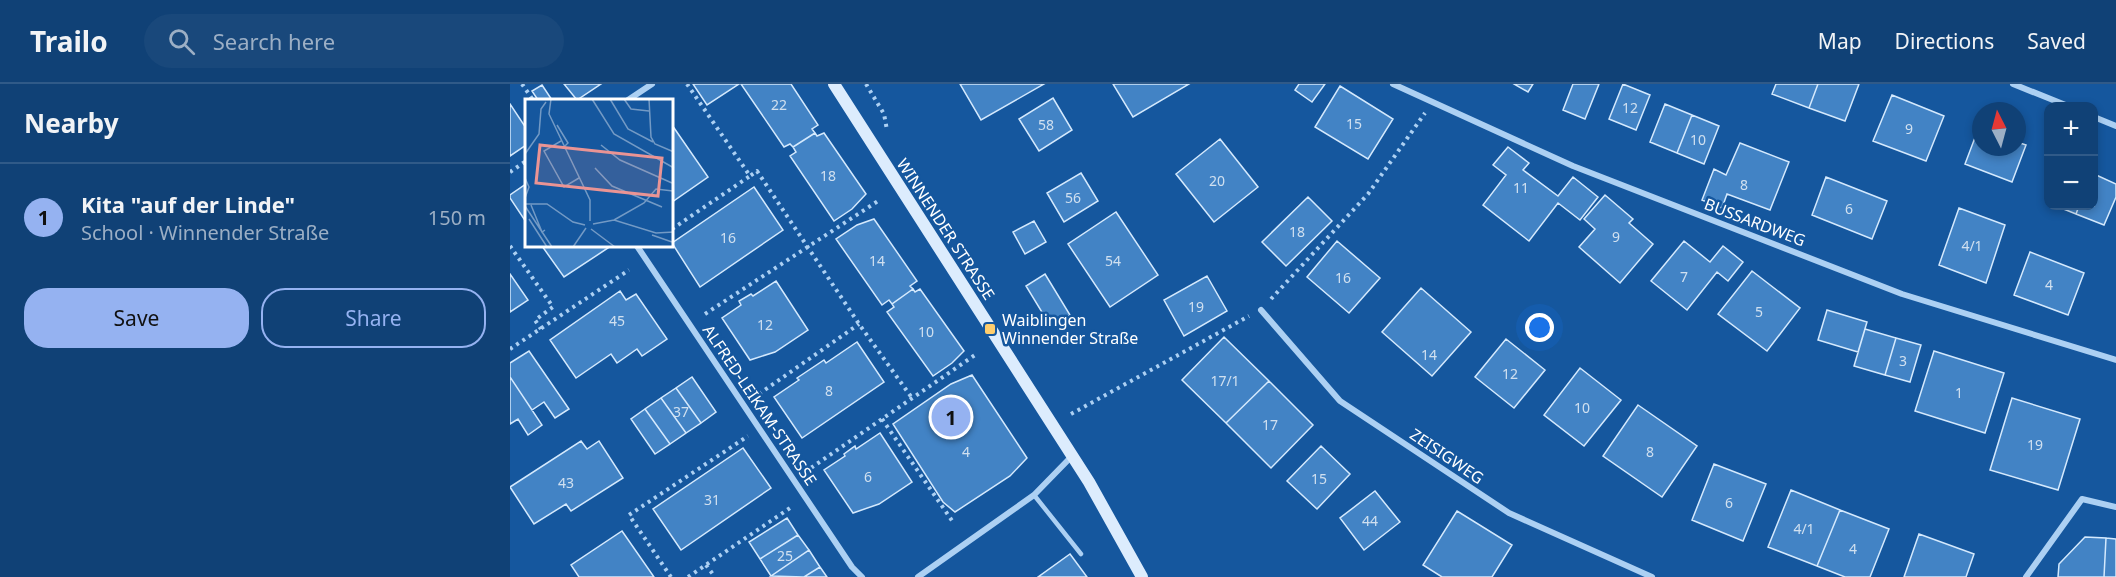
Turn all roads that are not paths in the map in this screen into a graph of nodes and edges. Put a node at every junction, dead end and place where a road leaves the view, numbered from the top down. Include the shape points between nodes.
1 (652, 84) edge
2 (834, 84) edge
3 (1393, 84) edge
4 (2013, 84) edge
5 (630, 99) edge
6 (2058, 102) edge
7 (2098, 119) edge
8 (2116, 126) edge
9 (638, 248) edge
10 (1261, 310) road end
11 (2116, 360) edge
12 (1072, 456) junction
13 (1034, 495) junction
14 (2116, 507) edge
15 (1081, 554) dead end
16 (862, 577) edge
17 (918, 577) edge
18 (1142, 577) edge
19 (1652, 577) edge
20 (2026, 577) edge

1 - 5 street
2 - 12 street, WINNENDER STRASSE
3 - 11 street, BUSSARDWEG via 1573,166 1902,294
4 - 6 street
7 - 8 street
9 - 16 street, ALFRED-LEIKAM-STRASSE
10 - 19 street, ZEISIGWEG via 1340,401 1509,513
12 - 13 street
12 - 18 street, WINNENDER STRASSE
13 - 15 lane
13 - 17 street
14 - 20 street via 2082,499

